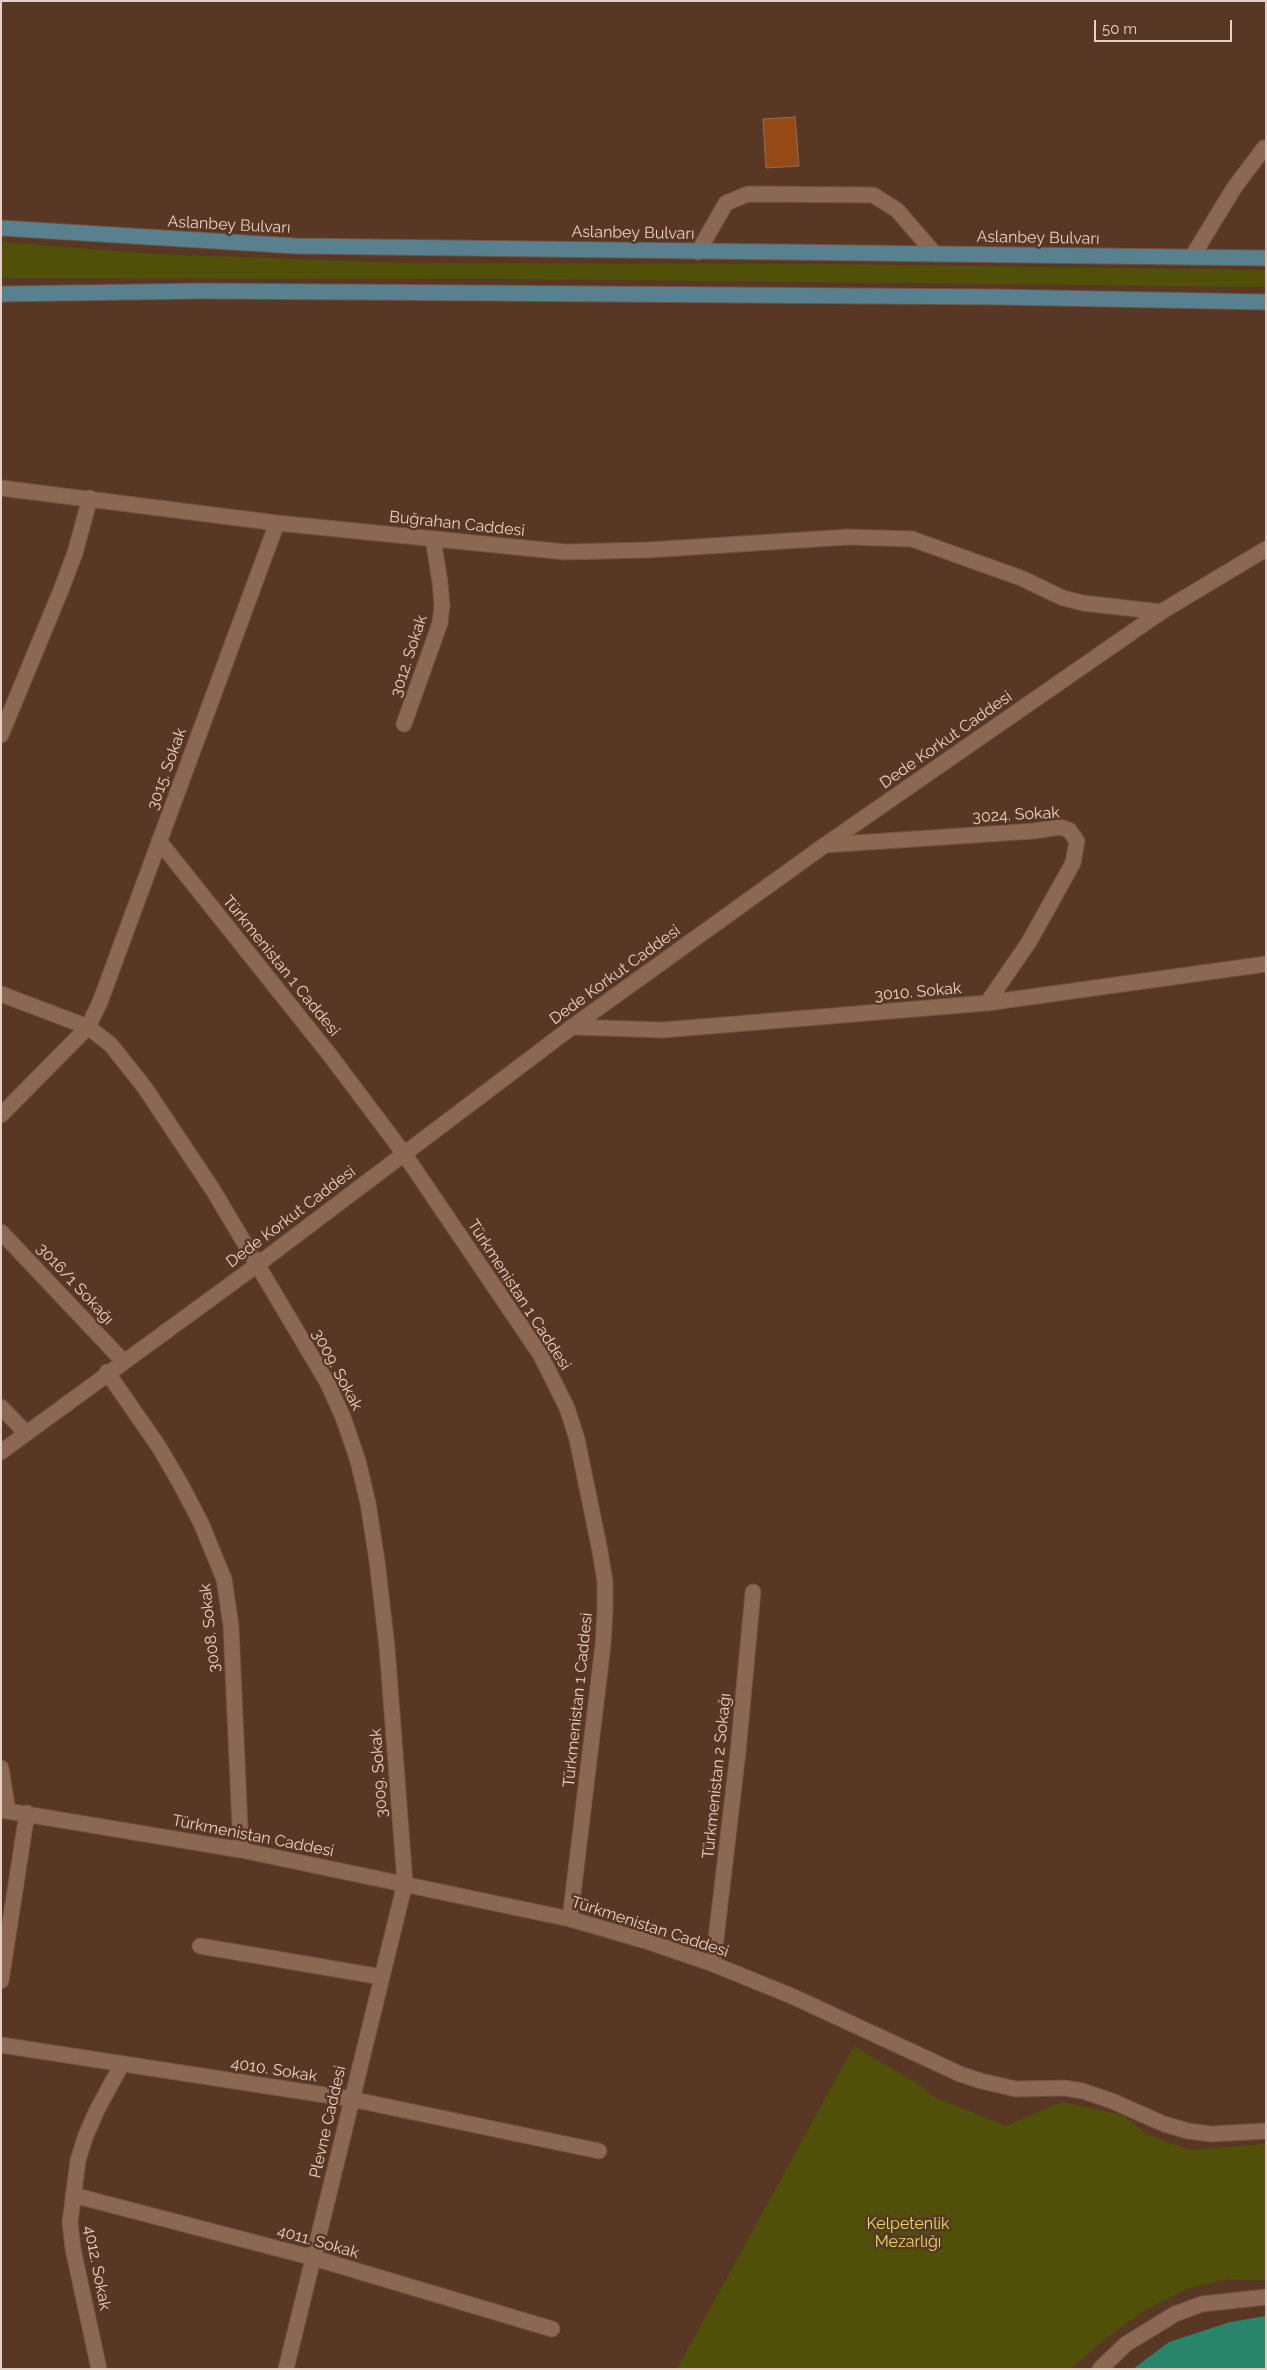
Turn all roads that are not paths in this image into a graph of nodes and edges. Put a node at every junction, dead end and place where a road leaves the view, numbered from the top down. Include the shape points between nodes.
1 (1264, 148) dead end
2 (1, 228) edge
3 (698, 252) junction
4 (935, 254) junction
5 (1192, 257) junction
6 (1266, 258) edge
7 (1, 294) edge
8 (1266, 302) edge
9 (1, 488) edge
10 (90, 498) junction
11 (277, 522) junction
12 (433, 539) junction
13 (1266, 549) edge
14 (1161, 612) junction
15 (404, 724) dead end
16 (1, 735) edge
17 (159, 841) junction
18 (825, 845) junction
19 (1266, 964) edge
20 (1, 994) edge
21 (987, 1003) junction
22 (88, 1027) junction
23 (572, 1027) junction
24 (1, 1115) edge
25 (405, 1155) junction
26 (1, 1232) edge
27 (257, 1265) junction
28 (123, 1361) junction
29 (107, 1372) junction
30 (1, 1407) edge
31 (26, 1433) junction
32 (1, 1452) edge
33 (753, 1592) dead end
34 (1, 1768) edge
35 (5, 1810) edge
36 (27, 1813) junction
37 (241, 1850) junction
38 (405, 1883) junction
39 (570, 1918) junction
40 (200, 1946) dead end
41 (713, 1964) junction
42 (382, 1977) junction
43 (1, 1981) edge
44 (1, 2045) edge
45 (122, 2064) junction
46 (351, 2100) junction
47 (1266, 2131) edge
48 (599, 2151) dead end
49 (72, 2195) junction
50 (314, 2258) junction
51 (1266, 2297) edge
52 (552, 2329) dead end
53 (99, 2369) edge
54 (286, 2369) edge
55 (1100, 2369) edge

1 - 5 street via 1234,188
2 - 3 main road, Aslanbey Bulvarı via 296,246
3 - 4 main road, Aslanbey Bulvarı
3 - 4 street via 726,204 748,194 873,195 897,210
4 - 5 main road, Aslanbey Bulvarı
5 - 6 main road, Aslanbey Bulvarı
7 - 8 main road via 202,291
9 - 10 street, Buğrahan Caddesi
10 - 11 street, Buğrahan Caddesi
10 - 16 street via 75,553
11 - 12 street, Buğrahan Caddesi
11 - 17 street, 3015. Sokak
12 - 14 street, Buğrahan Caddesi via 565,552 848,537 912,539 1020,578 1063,598
12 - 15 street, 3012. Sokak via 442,605 440,623
13 - 14 street, Dede Korkut Caddesi
14 - 18 street, Dede Korkut Caddesi
17 - 22 street, 3015. Sokak via 110,979
17 - 25 street, Türkmenistan 1 Caddesi
18 - 21 street, 3024. Sokak via 1060,827 1069,830 1078,841 1073,863 1029,942
18 - 23 street, Dede Korkut Caddesi
19 - 21 street, 3010. Sokak
20 - 22 street, 3009. Sokak
21 - 23 street, 3010. Sokak via 663,1030
22 - 24 street
22 - 27 street, 3009. Sokak via 111,1045 145,1088 208,1182
23 - 25 street, Dede Korkut Caddesi
25 - 27 street, Dede Korkut Caddesi
25 - 39 street, Türkmenistan 1 Caddesi via 540,1354 567,1408 577,1439 605,1582 606,1610
26 - 28 street, 3016/1 Sokağı
27 - 28 street, Dede Korkut Caddesi
27 - 38 street, 3009. Sokak via 327,1382 358,1461 378,1561
28 - 29 street, Dede Korkut Caddesi
29 - 31 street, Dede Korkut Caddesi
29 - 37 street, 3008. Sokak via 180,1483 224,1579 231,1626
30 - 31 street
31 - 32 street, Dede Korkut Caddesi
33 - 41 street, Türkmenistan 2 Sokağı
34 - 35 street
35 - 36 street, Türkmenistan Caddesi
36 - 37 street, Türkmenistan Caddesi
36 - 43 street
37 - 38 street, Türkmenistan Caddesi
38 - 39 street, Türkmenistan Caddesi
38 - 42 street, Plevne Caddesi
39 - 41 street, Türkmenistan Caddesi
40 - 42 street
41 - 47 street, Türkmenistan Caddesi via 981,2081 1016,2089 1083,2091 1188,2131 1211,2134
42 - 46 street, Plevne Caddesi
44 - 45 street, 4010. Sokak
45 - 46 street, 4010. Sokak
45 - 49 street, 4012. Sokak via 86,2135
46 - 48 street, 4010. Sokak
46 - 50 street, Plevne Caddesi
49 - 50 street, 4011. Sokak
49 - 53 street, 4012. Sokak via 73,2249
50 - 52 street, 4011. Sokak
50 - 54 street, Plevne Caddesi
51 - 55 street via 1202,2304 1175,2314 1126,2344

